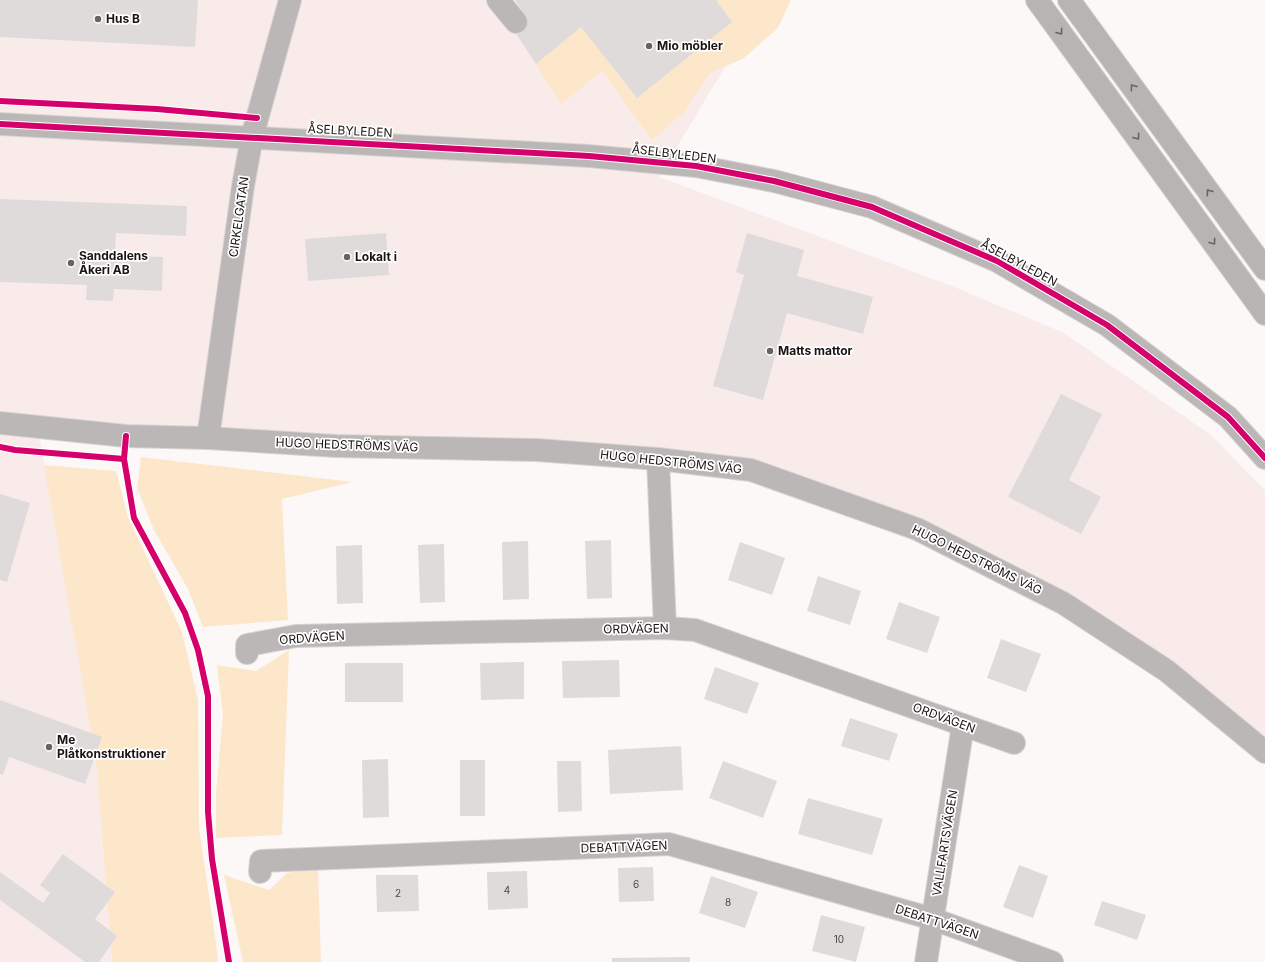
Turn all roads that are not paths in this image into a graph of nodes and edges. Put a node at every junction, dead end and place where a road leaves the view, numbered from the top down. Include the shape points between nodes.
1 (290, 0) edge
2 (498, 0) edge
3 (1037, 0) edge
4 (1069, 0) edge
5 (516, 22) dead end
6 (0, 124) edge
7 (252, 137) junction
8 (1265, 269) edge
9 (1265, 314) edge
10 (0, 423) edge
11 (208, 438) junction
12 (1265, 458) edge
13 (658, 459) junction
14 (665, 628) junction
15 (247, 653) dead end
16 (963, 725) junction
17 (1014, 743) dead end
18 (1265, 752) edge
19 (260, 872) dead end
20 (933, 919) junction
21 (926, 962) edge
22 (1052, 962) edge

1 - 7 street, CIRKELGATAN
2 - 5 street
3 -> 9 highway
8 -> 4 highway
6 - 7 street, ÅSELBYLEDEN
7 - 11 street, CIRKELGATAN via 242,186
7 - 12 street, ÅSELBYLEDEN via 589,156 696,166 774,181 872,207 997,261 1107,324 1228,417
10 - 11 street, HUGO HEDSTRÖMS VÄG via 126,436
11 - 13 street, HUGO HEDSTRÖMS VÄG via 336,446 536,450
13 - 14 street
13 - 18 street, HUGO HEDSTRÖMS VÄG via 751,470 917,529 1063,603 1167,671
14 - 15 street, ORDVÄGEN via 296,636 247,645
14 - 16 street, ORDVÄGEN via 695,630
16 - 17 street, ORDVÄGEN
16 - 20 street, VALLFARTSVÄGEN
19 - 20 street, DEBATTVÄGEN via 261,861 669,844
20 - 21 street, VALLFARTSVÄGEN
20 - 22 street, DEBATTVÄGEN

